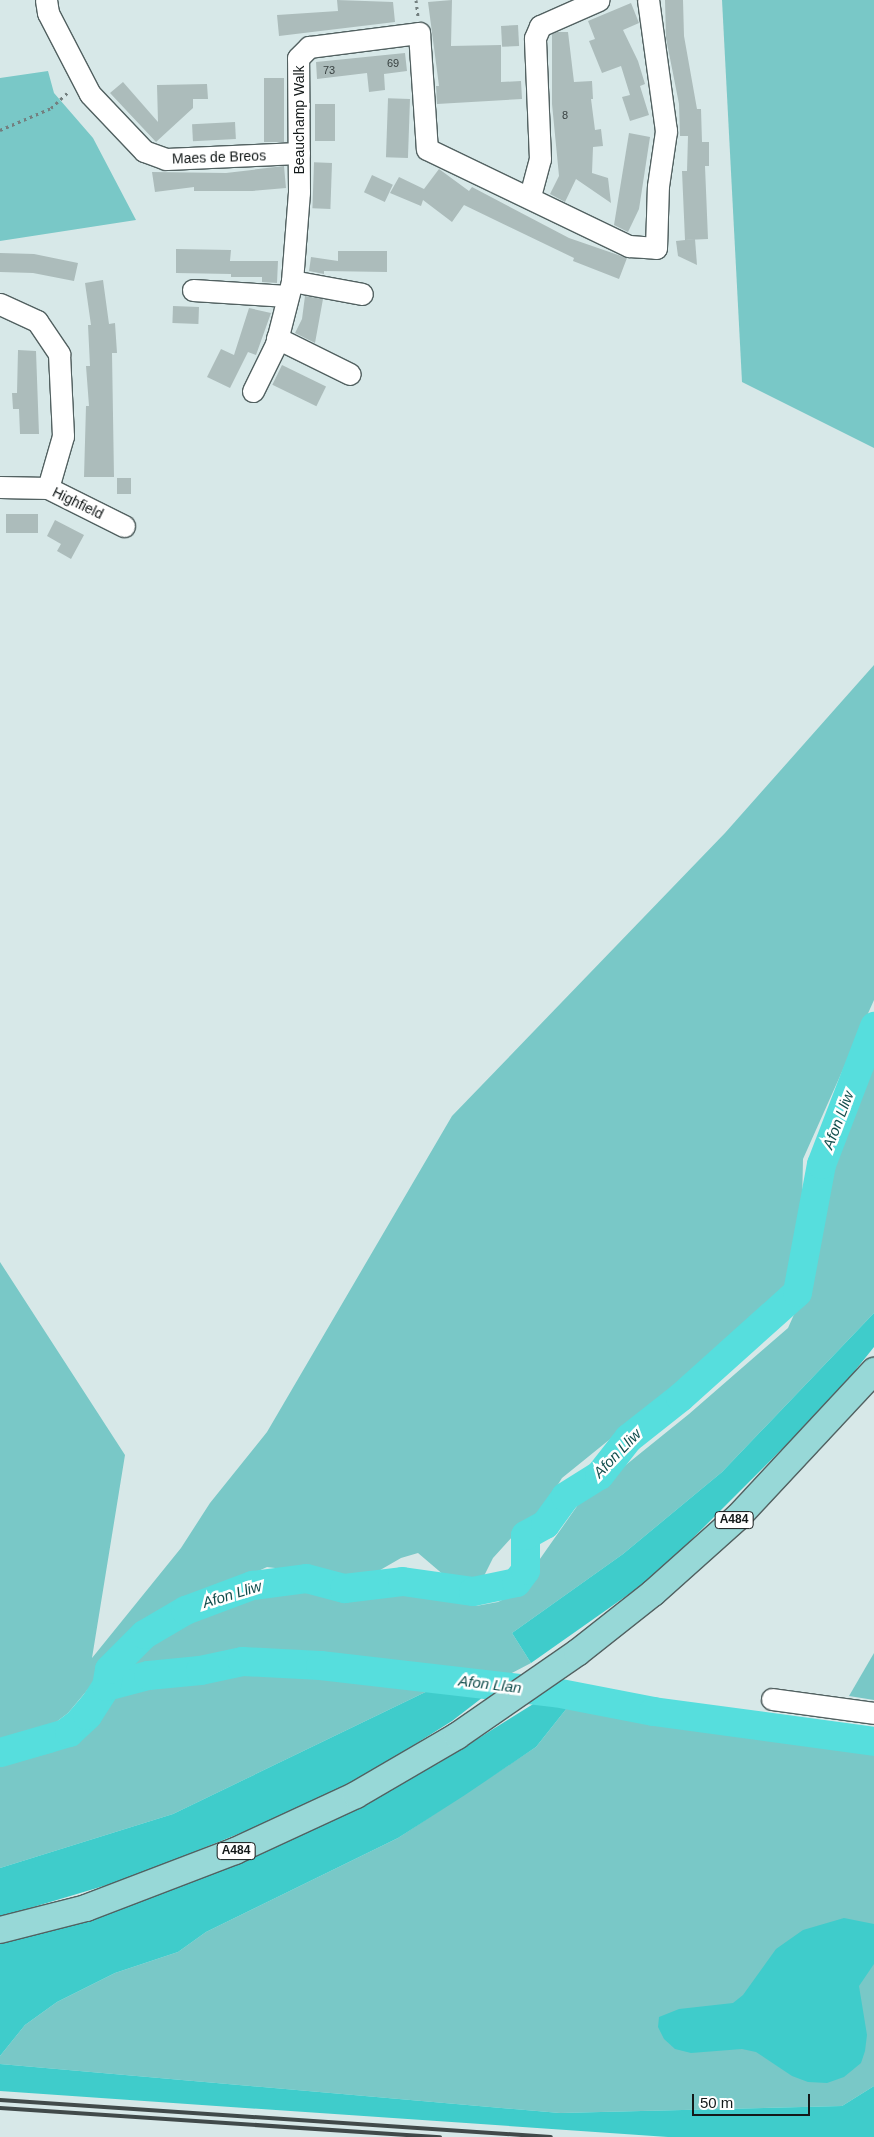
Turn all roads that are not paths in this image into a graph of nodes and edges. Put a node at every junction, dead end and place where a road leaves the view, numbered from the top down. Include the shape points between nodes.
1 (46, 0) edge
2 (599, 0) edge
3 (648, 0) edge
4 (299, 153) junction
5 (530, 196) junction
6 (290, 289) junction
7 (193, 290) dead end
8 (362, 294) dead end
9 (0, 304) edge
10 (277, 338) junction
11 (350, 374) dead end
12 (253, 391) dead end
13 (0, 487) edge
14 (48, 488) junction
15 (124, 526) dead end
16 (874, 1371) edge
17 (772, 1698) dead end
18 (874, 1714) edge
19 (0, 1930) edge

1 - 4 street, Maes de Breos via 48,14 90,94 144,151 166,159
2 - 5 street via 540,26 535,38 540,159
3 - 5 street, Beauchamp Walk via 666,132 658,186 656,248 629,246
4 - 5 street, Beauchamp Walk via 298,58 309,47 419,33 427,149
4 - 6 street, Beauchamp Walk
6 - 7 street
6 - 8 street
6 - 10 street, Beauchamp Walk
9 - 14 street via 36,321 59,354 63,436
10 - 11 street
10 - 12 street, Beauchamp Walk
13 - 14 street, Highfield
14 - 15 street, Highfield
16 - 19 main road, A484 via 738,1517 653,1593 577,1653 457,1736 356,1795 235,1851 86,1908
17 - 18 street

